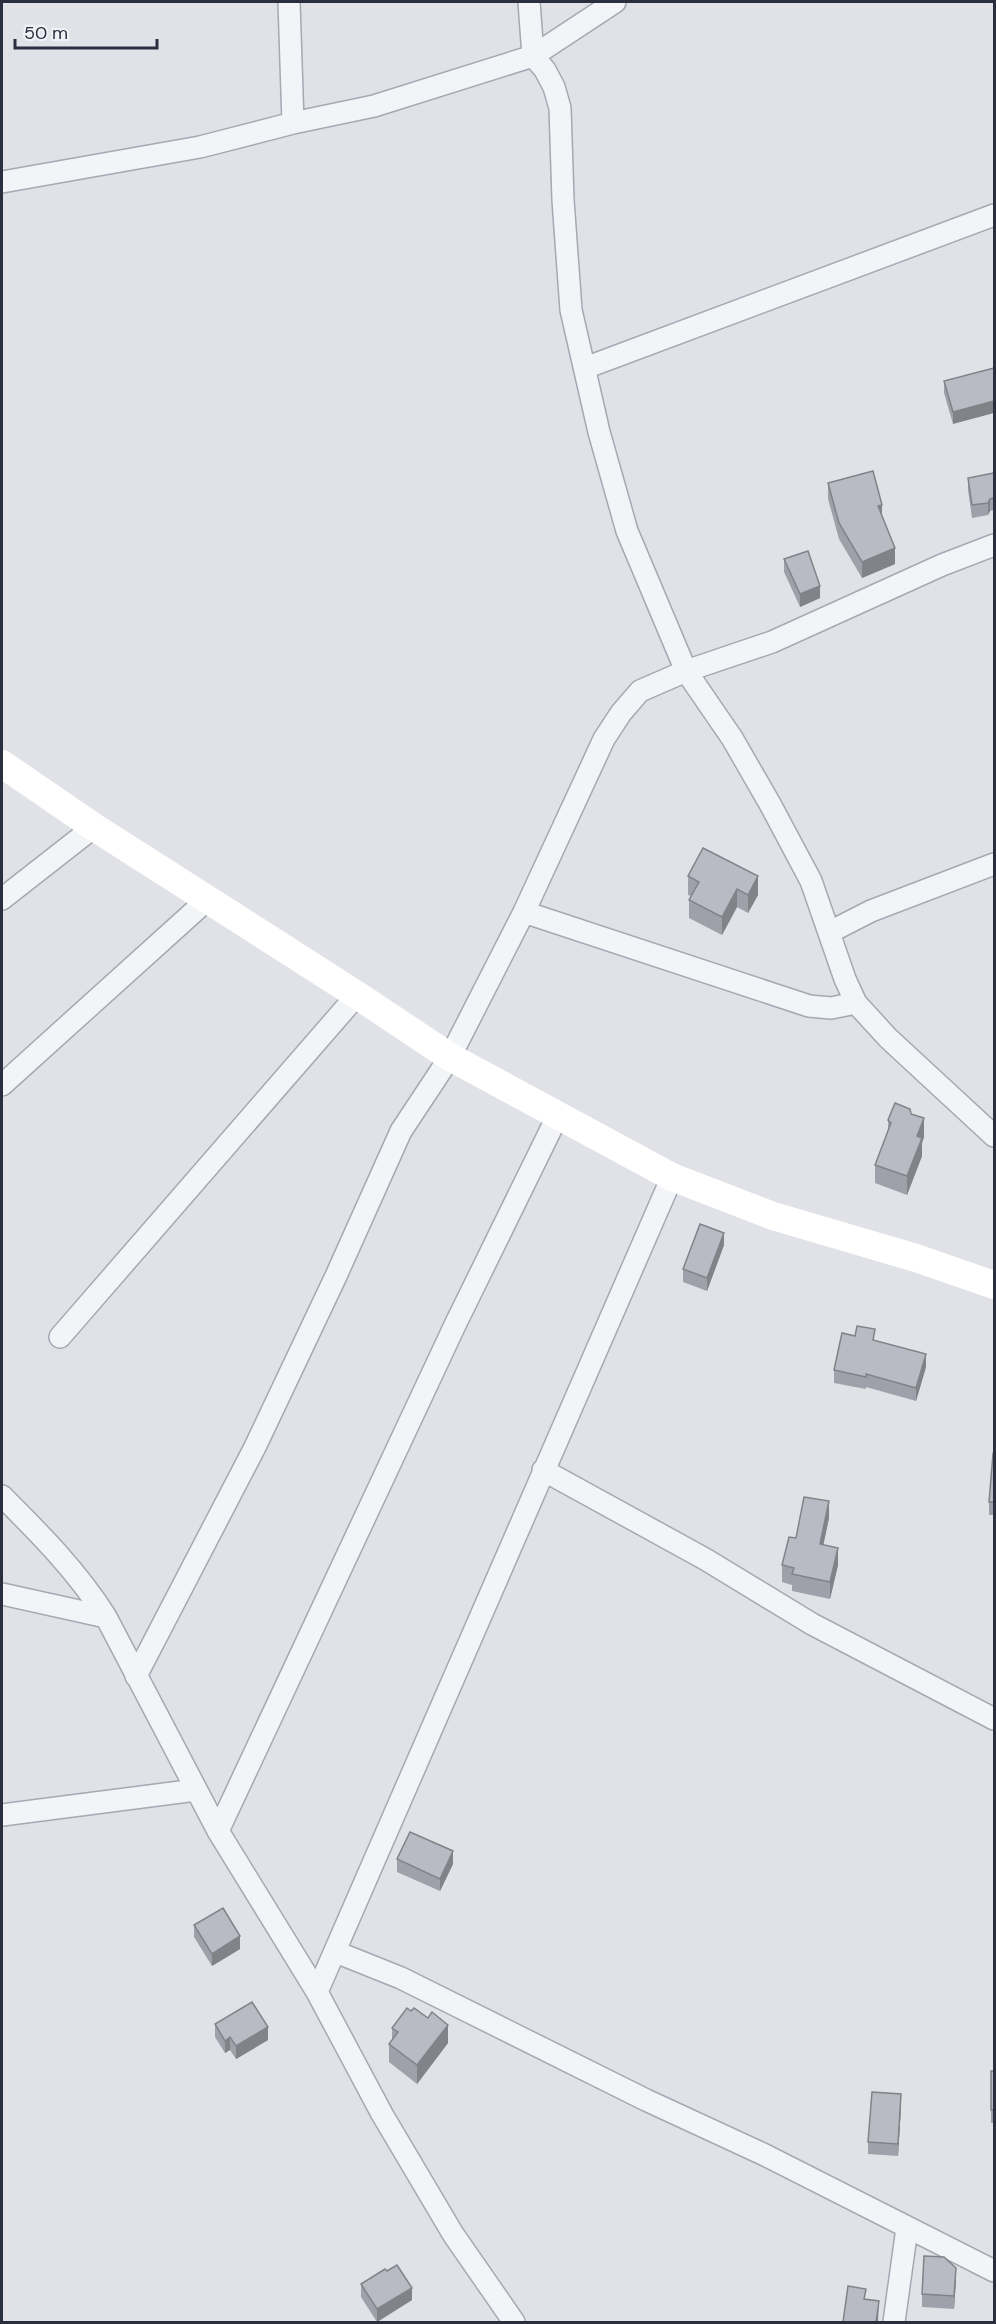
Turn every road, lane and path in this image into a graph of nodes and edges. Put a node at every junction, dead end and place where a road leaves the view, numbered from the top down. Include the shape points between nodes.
1 (289, 2) edge
2 (530, 2) edge
3 (615, 2) edge
4 (533, 56) junction
5 (293, 123) junction
6 (2, 182) edge
7 (994, 215) edge
8 (585, 368) junction
9 (994, 544) edge
10 (686, 671) junction
11 (2, 764) edge
12 (94, 827) junction
13 (994, 864) edge
14 (2, 899) edge
15 (207, 900) junction
16 (524, 912) junction
17 (830, 933) junction
18 (357, 995) junction
19 (856, 1004) junction
20 (450, 1057) junction
21 (2, 1085) edge
22 (557, 1117) junction
23 (994, 1136) edge
24 (672, 1177) junction
25 (992, 1282) edge
26 (60, 1337) dead end
27 (543, 1470) junction
28 (2, 1496) edge
29 (2, 1594) edge
30 (106, 1617) junction
31 (136, 1676) junction
32 (994, 1719) edge
33 (196, 1790) junction
34 (2, 1815) edge
35 (218, 1831) junction
36 (336, 1952) junction
37 (317, 1992) junction
38 (907, 2228) junction
39 (994, 2271) edge
40 (514, 2322) edge
41 (894, 2322) edge

1 - 5 street
2 - 4 street
3 - 4 street
4 - 5 street via 374,106
4 - 8 street via 554,87 560,108 566,258
5 - 6 street via 200,147
7 - 8 street
8 - 10 street via 627,531
9 - 10 street via 772,642
10 - 16 street via 640,691 621,713 604,739
10 - 17 street via 732,738 770,804 811,881
11 - 12 street
12 - 14 street
12 - 15 street
13 - 17 street via 871,911
15 - 18 street
15 - 21 street
16 - 19 street via 809,1006
16 - 20 street
17 - 19 street
18 - 20 street
18 - 26 street
19 - 23 street
20 - 22 street
20 - 31 street via 401,1131 255,1447
22 - 24 street
22 - 35 street
24 - 25 street via 773,1216
24 - 27 street
27 - 32 street via 705,1559 812,1624
27 - 36 street
28 - 30 street via 70,1567
29 - 30 street
30 - 31 street
31 - 33 street
33 - 34 street
33 - 35 street
35 - 37 street
36 - 37 street
36 - 38 street via 401,1978
37 - 40 street via 382,2114 453,2234
38 - 39 street
38 - 41 street

